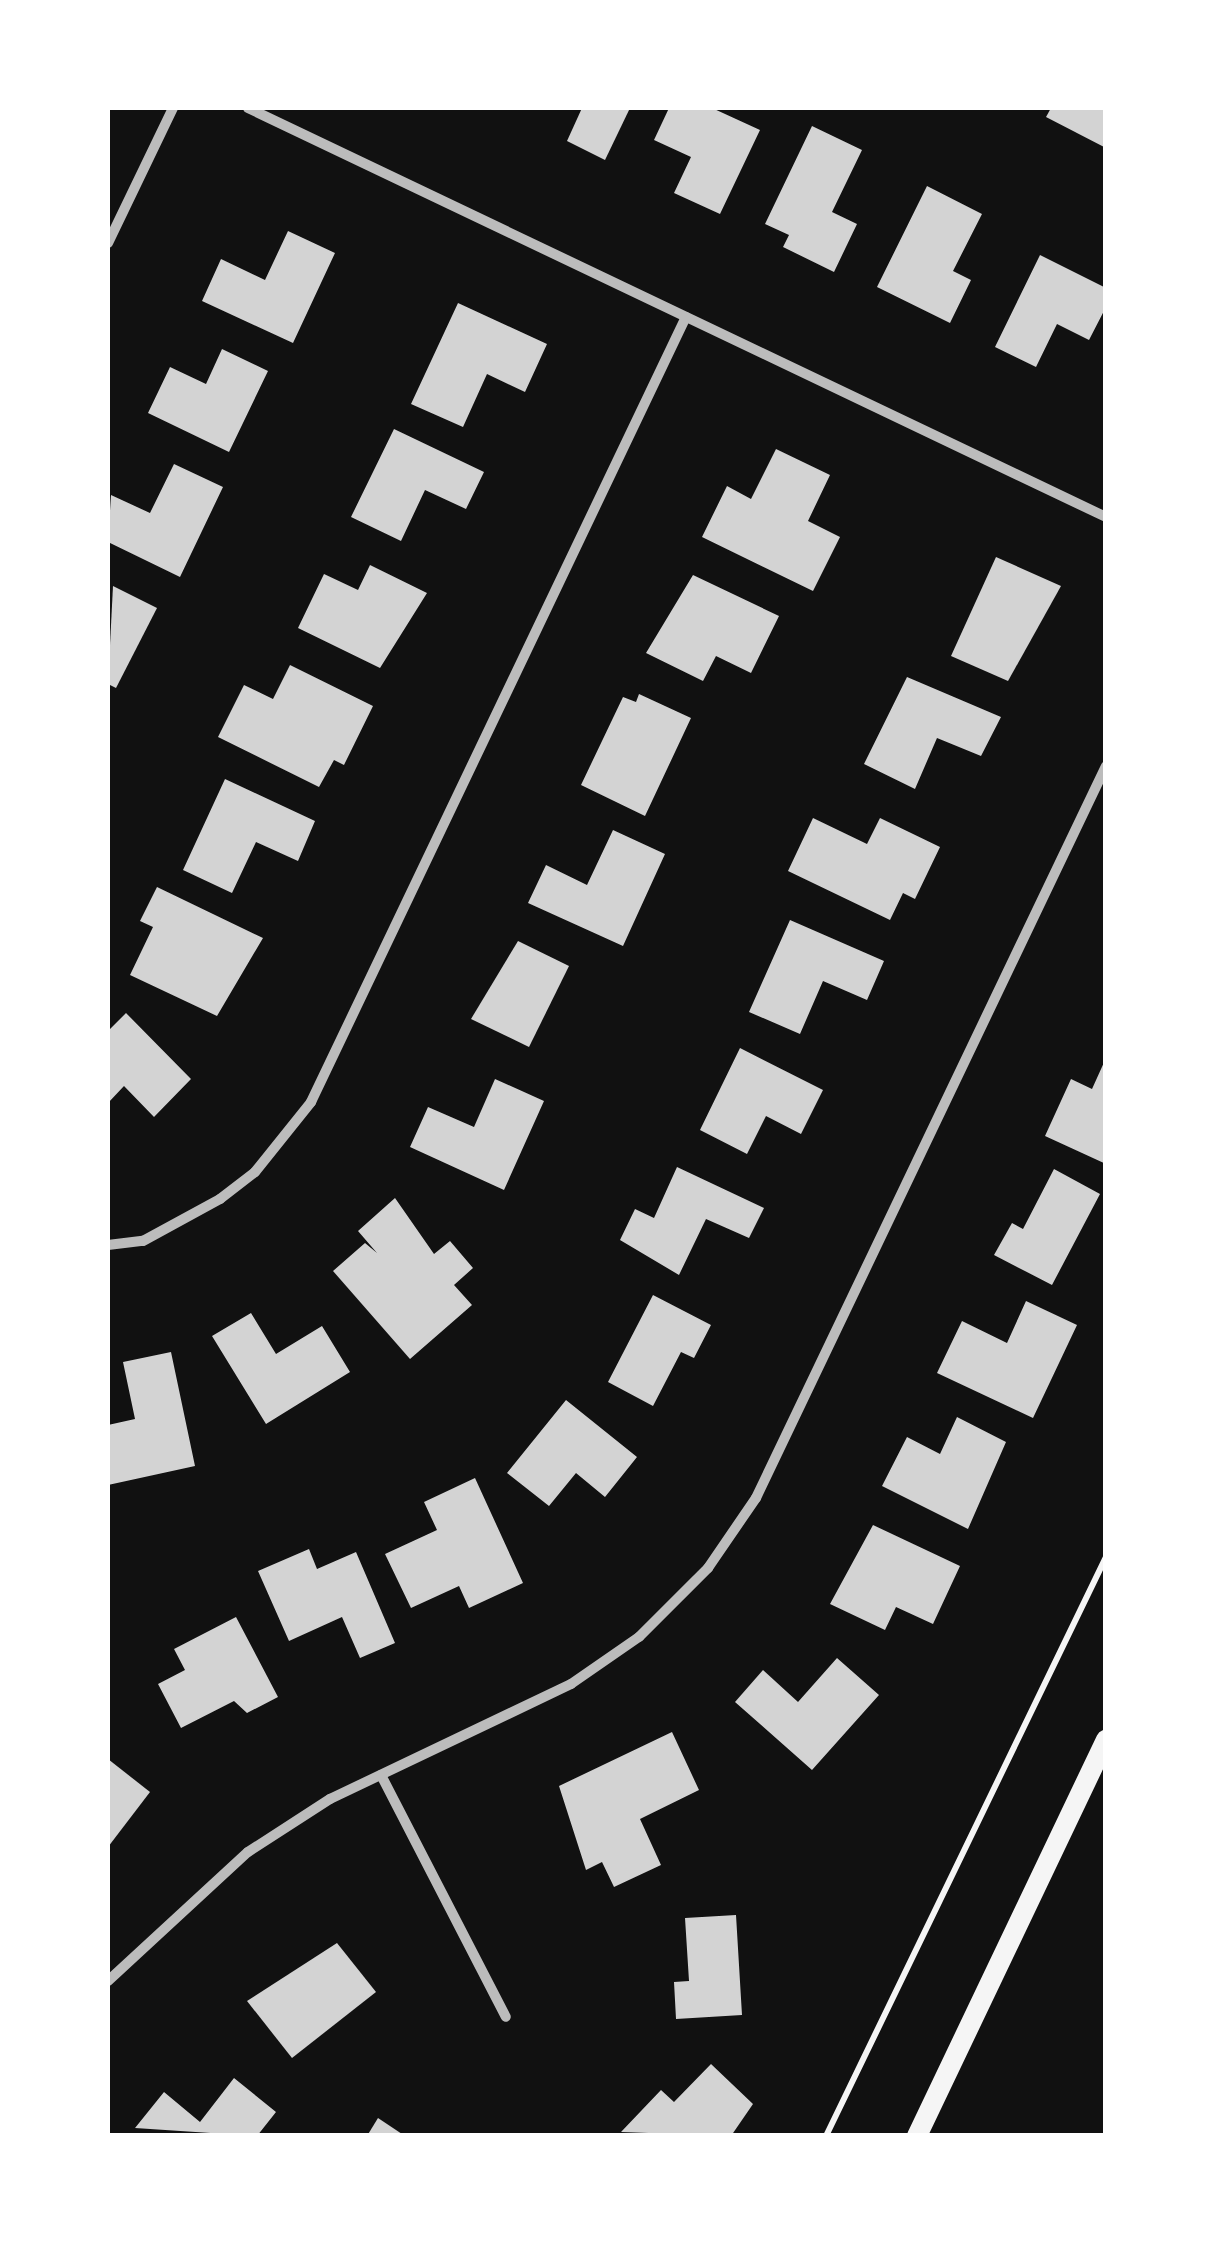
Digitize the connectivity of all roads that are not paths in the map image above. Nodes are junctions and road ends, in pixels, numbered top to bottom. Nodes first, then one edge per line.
1 (173, 108) edge
2 (248, 108) edge
3 (108, 243) edge
4 (686, 317) junction
5 (1106, 517) edge
6 (1106, 766) edge
7 (108, 1245) edge
8 (1106, 1740) edge
9 (381, 1775) junction
10 (108, 1981) edge
11 (506, 2017) dead end
12 (917, 2136) edge

1 - 3 street
2 - 4 street
4 - 5 street
4 - 7 street
6 - 9 street
8 - 12 main road
9 - 10 street
9 - 11 street

